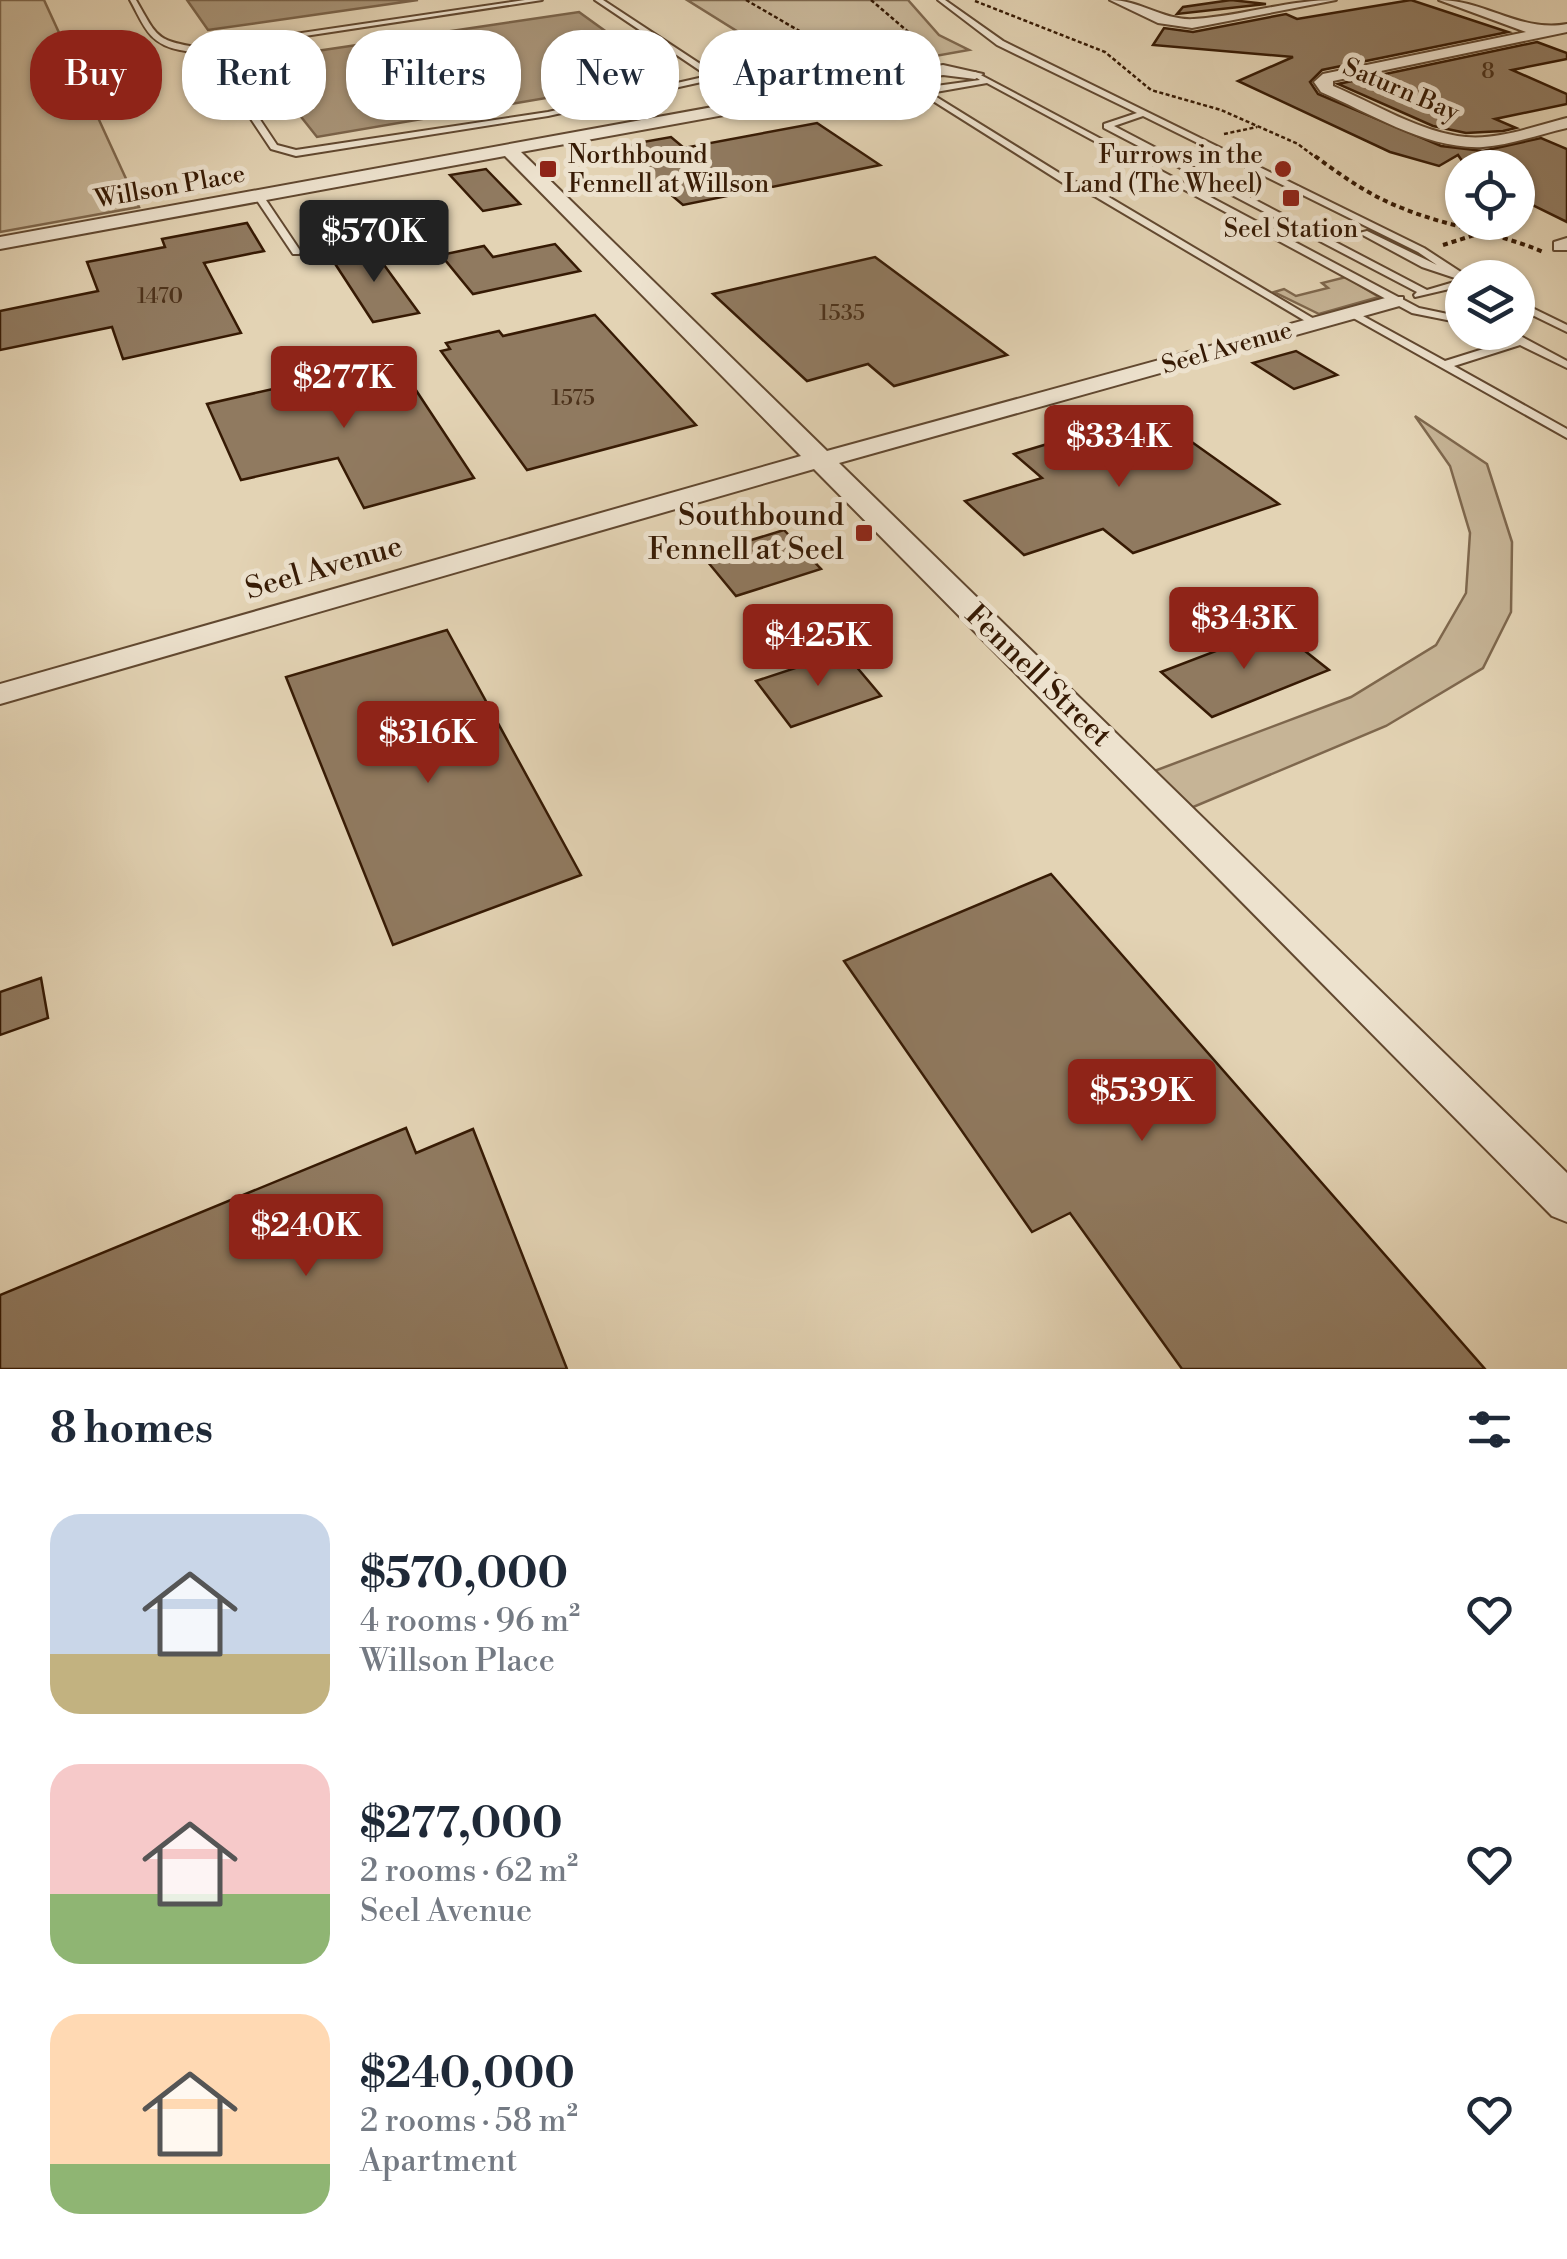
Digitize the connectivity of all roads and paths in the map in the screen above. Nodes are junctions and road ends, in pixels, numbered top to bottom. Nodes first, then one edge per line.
1 (134, 0) edge
2 (539, 0) edge
3 (598, 0) edge
4 (746, 0) edge
5 (871, 0) edge
6 (941, 0) edge
7 (972, 0) edge
8 (1117, 0) edge
9 (1329, 0) edge
10 (1446, 0) edge
11 (382, 8) dead end
12 (396, 21) junction
13 (1567, 28) edge
14 (326, 31) edge
15 (1543, 33) junction
16 (1567, 42) edge
17 (182, 46) edge
18 (699, 67) edge
19 (941, 71) edge
20 (981, 78) junction
21 (699, 81) edge
22 (941, 87) edge
23 (941, 103) edge
24 (521, 115) edge
25 (699, 115) edge
26 (1140, 115) junction
27 (524, 118) junction
28 (256, 120) edge
29 (1567, 123) edge
30 (1170, 130) junction
31 (509, 150) junction
32 (259, 196) junction
33 (1445, 220) edge
34 (1456, 240) edge
35 (1526, 240) edge
36 (0, 243) edge
37 (1557, 247) edge
38 (1421, 250) junction
39 (296, 252) dead end
40 (1445, 267) edge
41 (1445, 272) edge
42 (1445, 285) edge
43 (1426, 293) junction
44 (1396, 301) junction
45 (1352, 313) junction
46 (1535, 313) edge
47 (1445, 318) edge
48 (1316, 323) junction
49 (1567, 329) edge
50 (1535, 348) edge
51 (1491, 350) edge
52 (1444, 364) junction
53 (1567, 365) edge
54 (1567, 434) edge
55 (818, 461) junction
56 (0, 694) edge
57 (1567, 1202) edge

1 - 17 lane
2 - 12 lane
3 - 18 lane
4 - 5 path
6 - 26 lane
7 - 33 path
8 - 9 street
10 - 15 street
11 - 12 lane
12 - 14 lane
13 - 15 street
15 - 16 street
15 - 29 street, Saturn Bay
19 - 20 street, Willson Place
20 - 22 lane
20 - 44 lane
21 - 27 lane
23 - 48 lane
24 - 27 lane
25 - 31 street, Willson Place
26 - 30 lane
26 - 43 lane
27 - 28 lane
30 - 38 lane
30 - 41 lane
31 - 32 street, Willson Place
31 - 55 street, Fennell Street
32 - 36 street, Willson Place
32 - 39 lane
34 - 38 path
35 - 37 path
38 - 40 lane
42 - 43 lane, Seel Avenue
43 - 44 lane, Seel Avenue
44 - 45 street, Seel Avenue
44 - 47 lane
45 - 48 street, Seel Avenue
45 - 52 lane
46 - 49 lane
48 - 55 street, Seel Avenue
50 - 53 lane
51 - 52 lane
52 - 54 lane
55 - 56 street, Seel Avenue
55 - 57 street, Fennell Street

